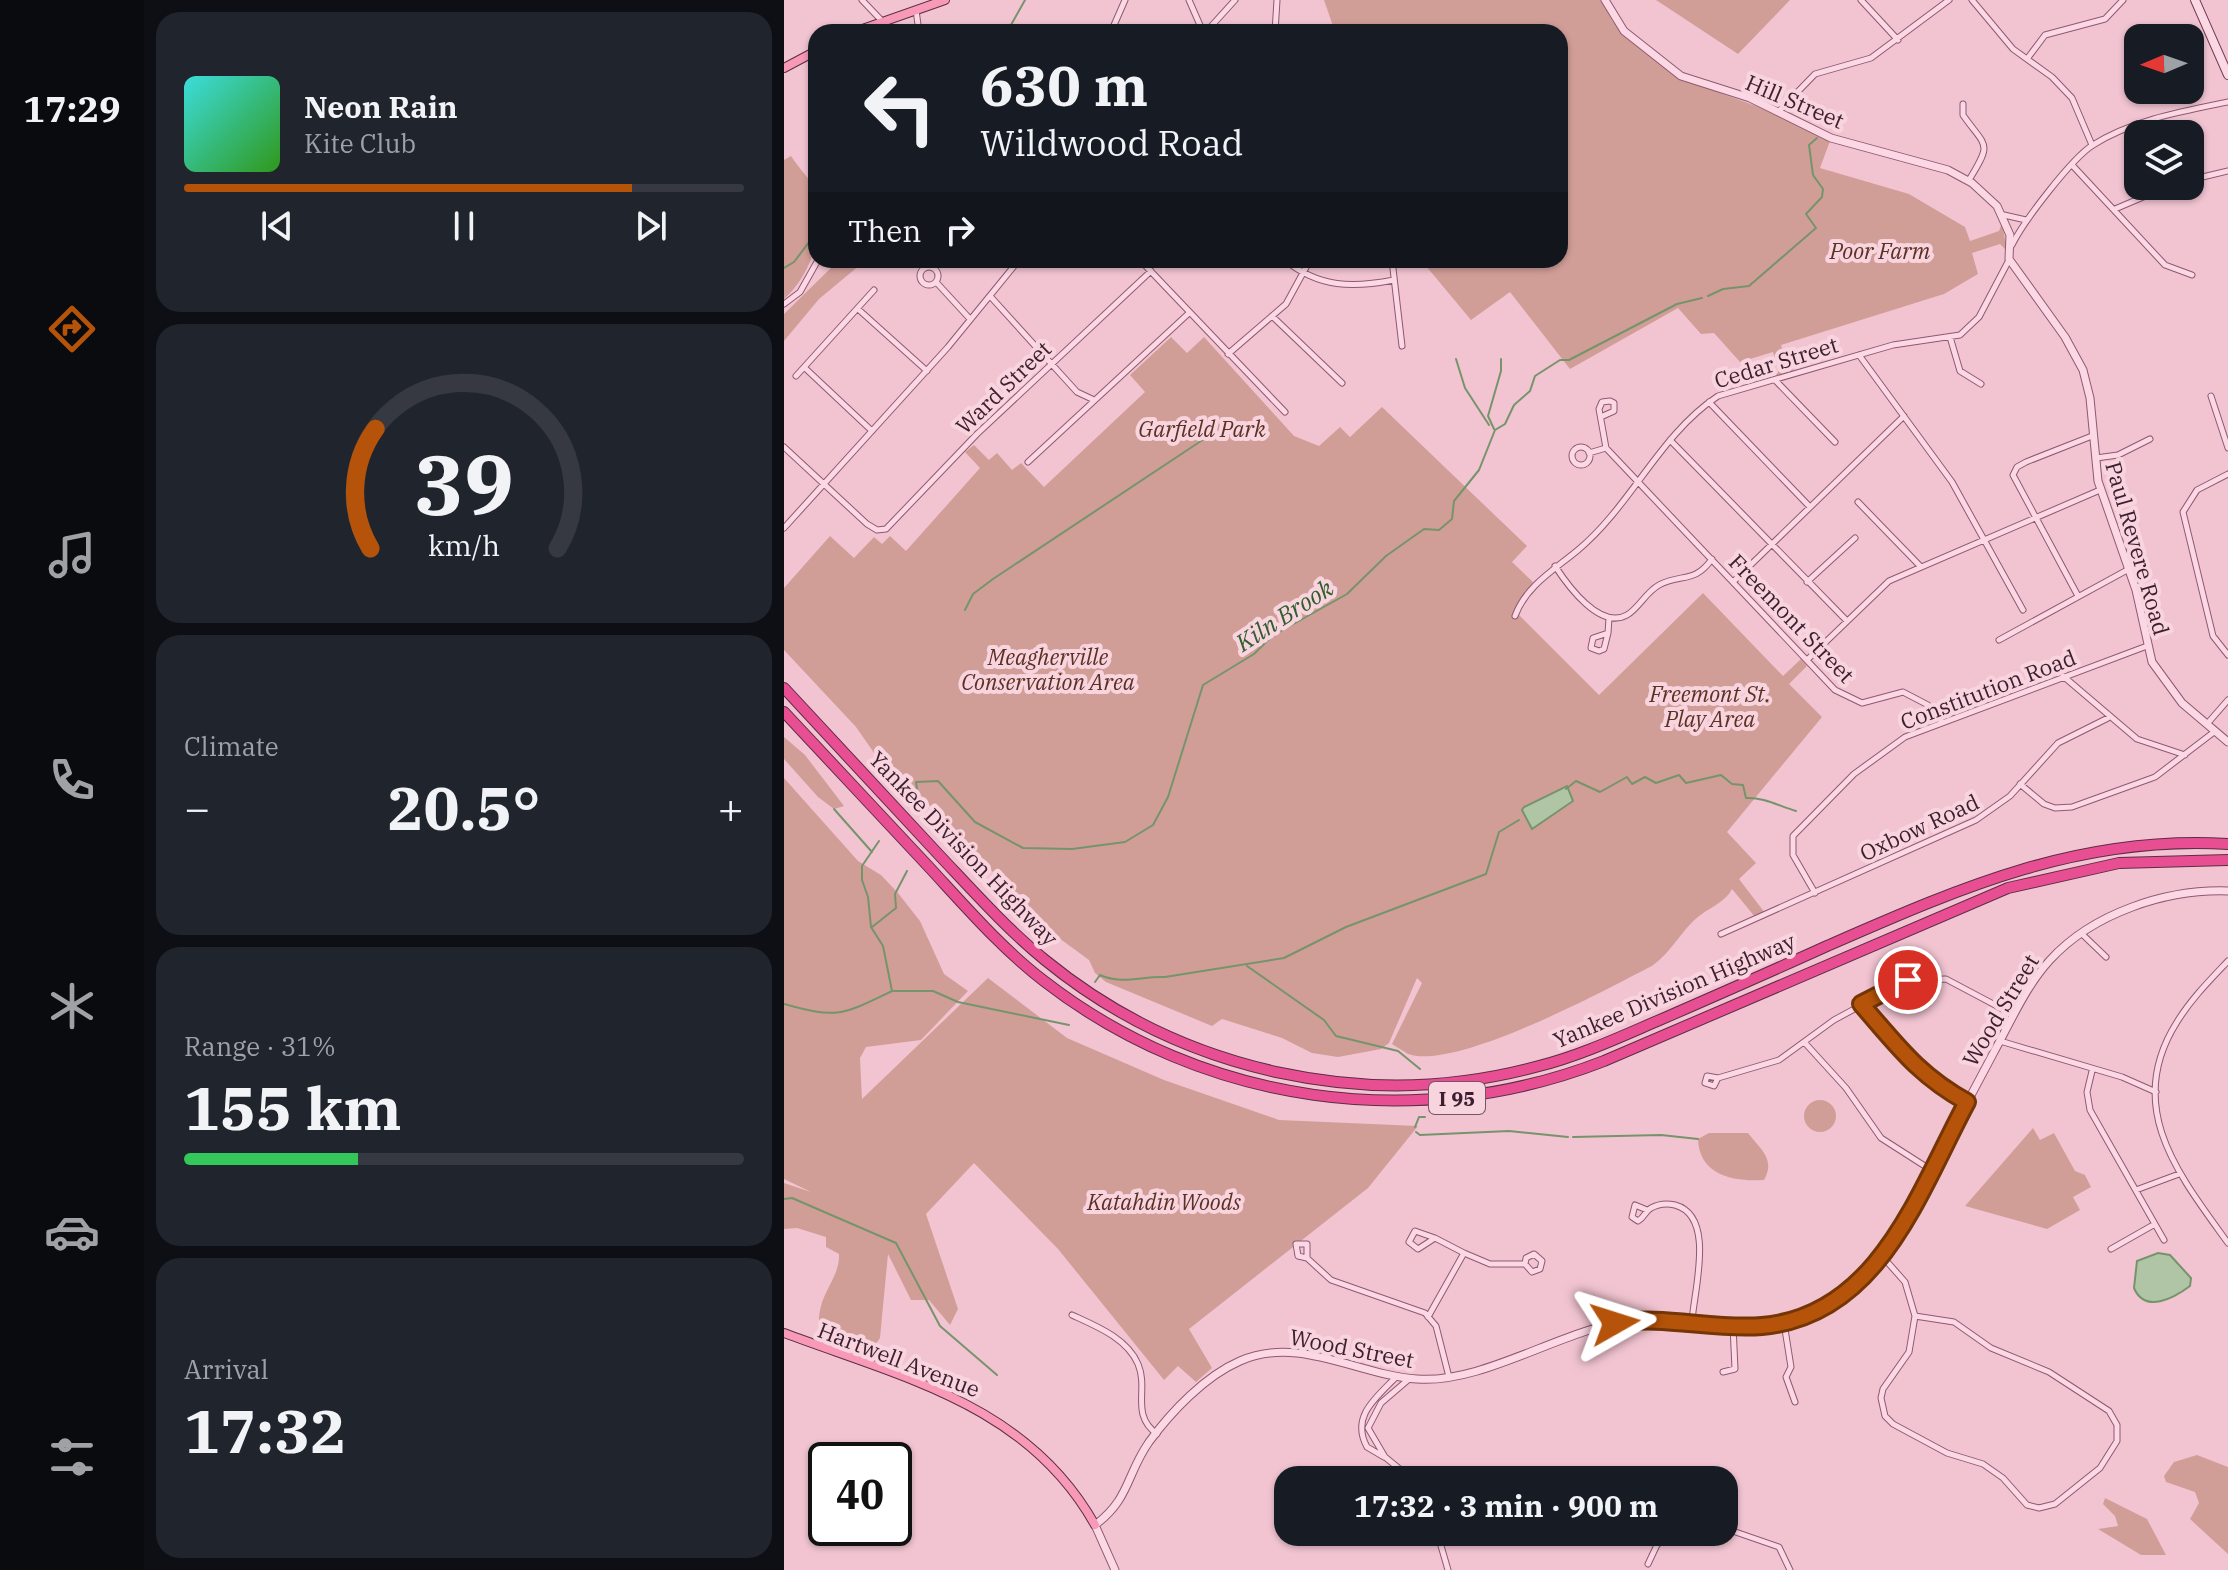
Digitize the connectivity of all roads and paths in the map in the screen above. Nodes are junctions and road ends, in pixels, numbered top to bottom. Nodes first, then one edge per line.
1 (862, 0) edge
2 (917, 0) edge
3 (945, 0) edge
4 (1125, 0) edge
5 (1189, 0) edge
6 (1235, 0) edge
7 (1277, 0) edge
8 (1605, 0) edge
9 (1861, 0) edge
10 (1949, 0) edge
11 (1972, 0) edge
12 (2123, 0) edge
13 (2195, 0) edge
14 (916, 10) junction
15 (882, 22) junction
16 (876, 24) edge
17 (918, 24) edge
18 (1114, 24) edge
19 (1200, 24) edge
20 (1212, 24) edge
21 (1276, 24) edge
22 (1898, 40) junction
23 (808, 55) edge
24 (2027, 59) junction
25 (784, 68) edge
26 (2228, 75) edge
27 (2228, 102) edge
28 (1963, 104) dead end
29 (1778, 112) junction
30 (2092, 145) junction
31 (2073, 166) junction
32 (2228, 171) edge
33 (2204, 177) edge
34 (1969, 180) junction
35 (2136, 200) edge
36 (2115, 209) junction
37 (2004, 215) junction
38 (2027, 220) junction
39 (2012, 245) junction
40 (2009, 259) junction
41 (814, 268) edge
42 (1013, 268) edge
43 (1148, 268) edge
44 (1296, 268) edge
45 (1307, 268) edge
46 (1393, 268) edge
47 (1151, 271) junction
48 (1305, 274) junction
49 (2192, 275) dead end
50 (1394, 280) junction
51 (936, 282) dead end
52 (874, 290) dead end
53 (990, 296) junction
54 (784, 304) edge
55 (858, 309) junction
56 (1189, 313) junction
57 (1272, 316) junction
58 (970, 319) junction
59 (1950, 337) junction
60 (1402, 346) dead end
61 (1228, 354) junction
62 (1859, 355) junction
63 (1051, 363) junction
64 (805, 368) junction
65 (927, 371) junction
66 (796, 376) dead end
67 (1776, 381) junction
68 (1342, 383) dead end
69 (1981, 384) dead end
70 (2211, 396) dead end
71 (1092, 399) junction
72 (1709, 402) junction
73 (1285, 412) dead end
74 (1603, 416) dead end
75 (1904, 416) junction
76 (872, 431) junction
77 (2092, 436) junction
78 (2150, 439) dead end
79 (1670, 440) junction
80 (1835, 442) dead end
81 (784, 447) edge
82 (1606, 448) junction
83 (2228, 448) edge
84 (1589, 453) dead end
85 (2094, 458) junction
86 (1028, 462) dead end
87 (2228, 474) edge
88 (823, 483) junction
89 (1637, 483) junction
90 (2101, 489) junction
91 (1858, 502) dead end
92 (1810, 507) junction
93 (2034, 518) junction
94 (784, 528) edge
95 (1855, 538) dead end
96 (1983, 539) junction
97 (1771, 543) junction
98 (1712, 559) junction
99 (1555, 566) junction
100 (1921, 567) junction
101 (2129, 568) junction
102 (1733, 582) junction
103 (1807, 582) junction
104 (2078, 596) junction
105 (2023, 610) dead end
106 (1515, 616) dead end
107 (1609, 618) junction
108 (1847, 621) junction
109 (1608, 633) dead end
110 (1999, 640) dead end
111 (2147, 646) junction
112 (2228, 655) edge
113 (1808, 659) junction
114 (2063, 676) junction
115 (784, 688) edge
116 (2228, 700) edge
117 (784, 712) edge
118 (2108, 718) junction
119 (1942, 722) junction
120 (2206, 724) junction
121 (2214, 732) junction
122 (2228, 742) edge
123 (2186, 755) junction
124 (2019, 784) junction
125 (2228, 844) edge
126 (2228, 860) edge
127 (2228, 891) edge
128 (1815, 893) junction
129 (2081, 933) junction
130 (1721, 934) dead end
131 (2106, 957) dead end
132 (2228, 961) edge
133 (1861, 1004) junction
134 (2014, 1015) junction
135 (2000, 1041) junction
136 (1805, 1043) junction
137 (2092, 1071) junction
138 (1718, 1078) dead end
139 (2156, 1092) junction
140 (1967, 1102) junction
141 (1931, 1170) junction
142 (2179, 1174) junction
143 (2136, 1190) junction
144 (1647, 1210) dead end
145 (2155, 1224) junction
146 (1435, 1238) junction
147 (2164, 1240) dead end
148 (2228, 1243) edge
149 (2111, 1249) dead end
150 (1464, 1253) junction
151 (1882, 1256) junction
152 (1307, 1258) dead end
153 (1525, 1264) dead end
154 (1072, 1315) dead end
155 (1915, 1316) junction
156 (1428, 1317) junction
157 (1692, 1322) junction
158 (1784, 1323) junction
159 (1733, 1326) junction
160 (784, 1333) edge
161 (1723, 1372) dead end
162 (1398, 1376) junction
163 (1449, 1377) junction
164 (1409, 1378) junction
165 (1795, 1402) dead end
166 (1157, 1434) junction
167 (1385, 1457) junction
168 (1396, 1466) edge
169 (1095, 1525) junction
170 (1738, 1533) edge
171 (1441, 1546) edge
172 (1657, 1546) edge
173 (1648, 1564) dead end
174 (1115, 1570) edge
175 (1448, 1570) edge
176 (1790, 1570) edge

1 - 15 street
2 - 14 street
3 - 14 main road
4 - 18 street
5 - 19 street
6 - 20 street
7 - 21 street
8 - 29 street, Hill Street
9 - 22 street
10 - 22 street
11 - 24 street
12 - 24 street
13 - 26 main road
14 - 15 main road
14 - 17 street
15 - 16 main road
22 - 29 street
23 - 25 main road
24 - 30 street
27 - 30 street
28 - 34 street
29 - 34 street, Hill Street
30 - 31 street
31 - 36 street
31 - 38 street
32 - 33 street
34 - 37 street, Hill Street
35 - 36 street
36 - 49 street
37 - 38 street
37 - 39 street
38 - 39 street
39 - 40 street
40 - 59 street
40 - 77 street, Paul Revere Road
41 - 54 street
42 - 53 street
43 - 47 street
44 - 48 street
45 - 48 street
46 - 50 street
47 - 56 street
47 - 63 street, Ward Street
48 - 50 street
48 - 57 street
50 - 60 street
51 - 58 street
52 - 55 street
53 - 58 street
53 - 63 street
55 - 64 street
55 - 65 street
56 - 61 street
56 - 71 street
57 - 61 street
57 - 68 street
58 - 65 street
59 - 62 street, Cedar Street
59 - 69 street
61 - 73 street
62 - 67 street, Cedar Street
62 - 75 street
63 - 71 street
63 - 88 street, Ward Street
64 - 66 street
64 - 76 street
65 - 76 street
67 - 72 street, Cedar Street
67 - 80 street
70 - 83 street
71 - 86 street
72 - 79 street, Cedar Street
72 - 92 street
74 - 82 street
75 - 92 street
75 - 96 street
76 - 88 street
77 - 85 street, Paul Revere Road
77 - 93 street
78 - 85 street
79 - 89 street, Cedar Street
79 - 97 street
81 - 88 street
82 - 84 street
82 - 89 street, Freemont Street
85 - 90 street, Paul Revere Road
87 - 112 street
88 - 94 street
89 - 98 street, Freemont Street
89 - 99 street, Cedar Street
90 - 93 street
90 - 101 street, Paul Revere Road
91 - 100 street
92 - 97 street
93 - 96 street
93 - 104 street
95 - 103 street
96 - 100 street
96 - 105 street
97 - 102 street
97 - 103 street
98 - 102 street, Freemont Street
98 - 107 street
99 - 106 street, Cedar Street
99 - 107 street
100 - 108 street
101 - 104 street
101 - 111 street, Paul Revere Road
102 - 113 street, Freemont Street
103 - 108 street
104 - 110 street
107 - 109 street
108 - 113 street
111 - 114 street, Constitution Road
111 - 120 street, Paul Revere Road
113 - 119 street, Freemont Street
114 - 118 street
114 - 119 street, Constitution Road
115 - 125 highway, Yankee Division Highway / I 95
116 - 120 street
117 - 126 highway, Yankee Division Highway / I 95
118 - 123 street
118 - 124 street, Oxbow Road
119 - 128 street, Constitution Road
120 - 121 street, Paul Revere Road
121 - 122 street, Paul Revere Road
121 - 123 street
123 - 124 street
124 - 128 street, Oxbow Road
127 - 129 street, Wood Street
128 - 130 street, Oxbow Road
129 - 131 street
129 - 134 street, Wood Street
132 - 139 street
133 - 134 street
133 - 136 street
133 - 140 street
134 - 135 street, Wood Street
135 - 137 street
135 - 140 street, Wood Street
136 - 138 street
136 - 141 street
137 - 139 street
137 - 143 street
139 - 142 street
140 - 141 street, Wood Street
141 - 151 street, Wood Street
142 - 143 street
142 - 148 street
143 - 145 street
144 - 157 street
145 - 147 street
145 - 149 street
146 - 146 street
146 - 150 street
150 - 153 street
150 - 156 street
151 - 155 street
151 - 158 street, Wood Street
152 - 156 street
154 - 166 street
155 - 155 street
156 - 163 street
157 - 159 street, Wood Street
157 - 163 street, Wood Street
158 - 159 street, Wood Street
158 - 165 street
159 - 161 street
160 - 169 main road, Hartwell Avenue
162 - 164 street, Wood Street
162 - 166 street, Wood Street
162 - 167 street
163 - 164 street, Wood Street
164 - 167 street
166 - 169 street, Wood Street
167 - 168 street
169 - 174 street, Hartwell Avenue
170 - 176 street
171 - 175 street
172 - 173 street

